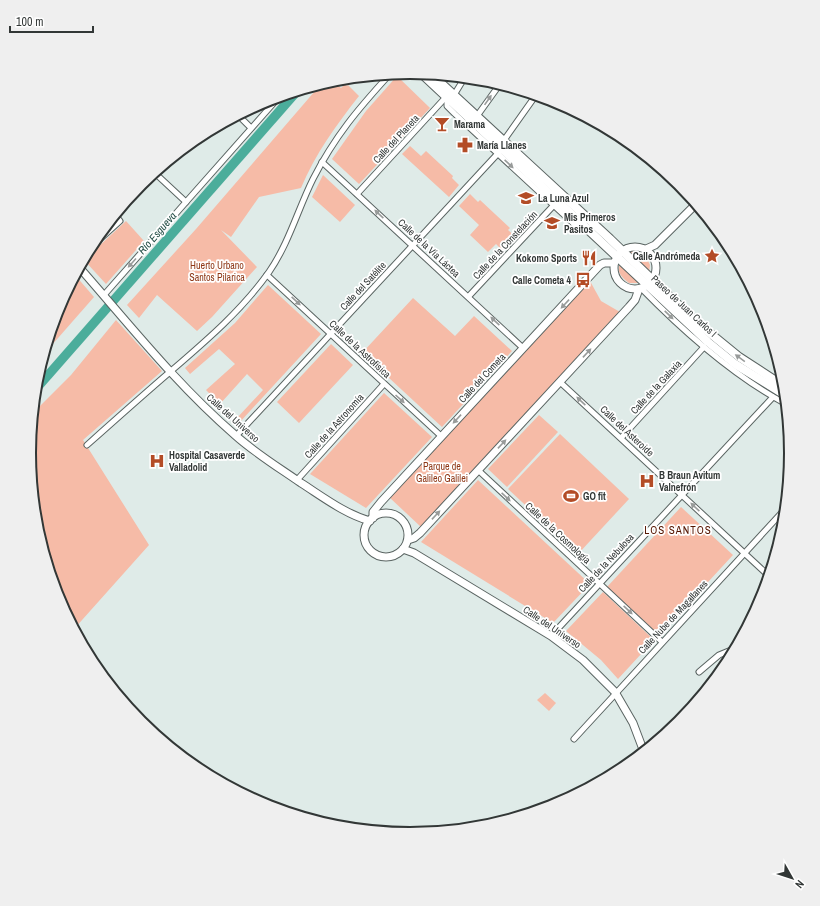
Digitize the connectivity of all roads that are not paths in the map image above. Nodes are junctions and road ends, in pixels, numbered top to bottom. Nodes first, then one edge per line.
1 (385, 80) edge
2 (430, 80) edge
3 (436, 80) edge
4 (461, 82) edge
5 (496, 89) edge
6 (450, 96) junction
7 (533, 100) edge
8 (272, 105) edge
9 (477, 116) junction
10 (243, 119) edge
11 (252, 128) junction
12 (501, 147) junction
13 (322, 162) junction
14 (159, 176) edge
15 (358, 194) junction
16 (186, 202) junction
17 (554, 205) junction
18 (692, 208) edge
19 (118, 219) edge
20 (588, 228) junction
21 (109, 231) edge
22 (413, 245) junction
23 (655, 245) junction
24 (646, 249) junction
25 (652, 255) junction
26 (618, 257) junction
27 (83, 272) edge
28 (267, 275) junction
29 (645, 286) junction
30 (105, 296) junction
31 (468, 296) junction
32 (331, 334) junction
33 (704, 347) junction
34 (523, 348) junction
35 (171, 371) junction
36 (560, 382) junction
37 (778, 383) edge
38 (384, 384) junction
39 (779, 391) edge
40 (773, 397) junction
41 (781, 401) edge
42 (236, 436) junction
43 (441, 436) junction
44 (621, 438) junction
45 (87, 445) dead end
46 (478, 470) junction
47 (297, 480) junction
48 (681, 495) junction
49 (779, 516) edge
50 (356, 517) junction
51 (372, 519) junction
52 (366, 529) junction
53 (406, 544) junction
54 (744, 553) junction
55 (764, 572) edge
56 (600, 583) junction
57 (551, 636) junction
58 (662, 642) junction
59 (727, 652) edge
60 (699, 672) dead end
61 (615, 692) junction
62 (574, 739) dead end
63 (642, 747) edge

1 - 13 street
2 - 6 main road, Paseo de Juan Carlos I
3 - 6 main road, Paseo de Juan Carlos I
4 - 6 street, Calle del Planeta
9 -> 5 street
6 - 9 main road, Paseo de Juan Carlos I
6 - 12 main road, Paseo de Juan Carlos I
6 - 15 street, Calle del Planeta
7 - 12 street, Calle del Satélite
8 - 11 street
9 - 12 main road, Paseo de Juan Carlos I
10 - 11 street
11 - 16 street
12 -> 17 street
12 - 20 main road, Paseo de Juan Carlos I
12 - 22 street, Calle del Satélite
12 - 26 main road, Paseo de Juan Carlos I
13 - 15 street, Calle de la Vía Láctea
13 - 28 street
14 - 16 street
22 -> 15 street, Calle de la Vía Láctea
16 -> 30 street
17 - 20 street
17 - 31 street, Calle de la Constelación
18 - 23 street
19 - 21 street
20 - 26 main road, Paseo de Juan Carlos I
22 - 31 street, Calle de la Vía Láctea
22 - 32 street, Calle del Satélite
23 - 24 street
23 - 25 street
24 - 25 street
24 - 26 street, Calle del Cometa
25 - 29 street
26 - 29 main road, Paseo de Juan Carlos I
26 - 29 street
26 -> 34 street, Calle del Cometa
27 - 30 street, Calle del Universo
28 -> 32 street, Calle de la Astrofísica
28 - 35 street
29 -> 33 street, Paseo de Juan Carlos I
36 -> 29 street
37 -> 29 main road, Paseo de Juan Carlos I
29 - 39 main road, Paseo de Juan Carlos I
30 - 35 street, Calle del Universo
34 -> 31 street, Calle de la Vía Láctea
32 - 38 street, Calle de la Astrofísica
32 - 42 street, Calle del Satélite
33 - 40 street, Paseo de Juan Carlos I
33 - 44 street, Calle de la Galaxia
34 -> 43 street, Calle del Cometa
35 - 42 street, Calle del Universo
35 - 45 street
44 -> 36 street, Calle del Asteroide
46 -> 36 street
38 -> 43 street, Calle de la Astrofísica
38 - 47 street, Calle de la Astronomía
40 - 41 street, Paseo de Juan Carlos I
40 - 48 street, Calle de la Nebulosa
42 - 47 street, Calle del Universo
43 - 51 street, Calle del Cometa
44 - 48 street, Calle del Asteroide
53 -> 46 street
46 -> 56 street, Calle de la Cosmología
47 - 50 street, Calle del Universo
54 -> 48 street, Calle del Asteroide
48 - 56 street, Calle de la Nebulosa
49 - 54 street, Calle Nube de Magallanes
50 - 51 street, Calle del Universo
50 - 52 street, Calle del Universo
51 - 52 street
51 - 53 street
52 - 53 street
53 - 57 street, Calle del Universo
54 - 55 street, Calle del Asteroide
54 - 58 street, Calle Nube de Magallanes
56 - 57 street, Calle de la Nebulosa
56 -> 58 street, Calle de la Cosmología
57 - 61 street, Calle del Universo
58 - 61 street, Calle Nube de Magallanes
59 - 60 street
61 - 62 street, Calle Nube de Magallanes
61 - 63 street, Calle del Universo

